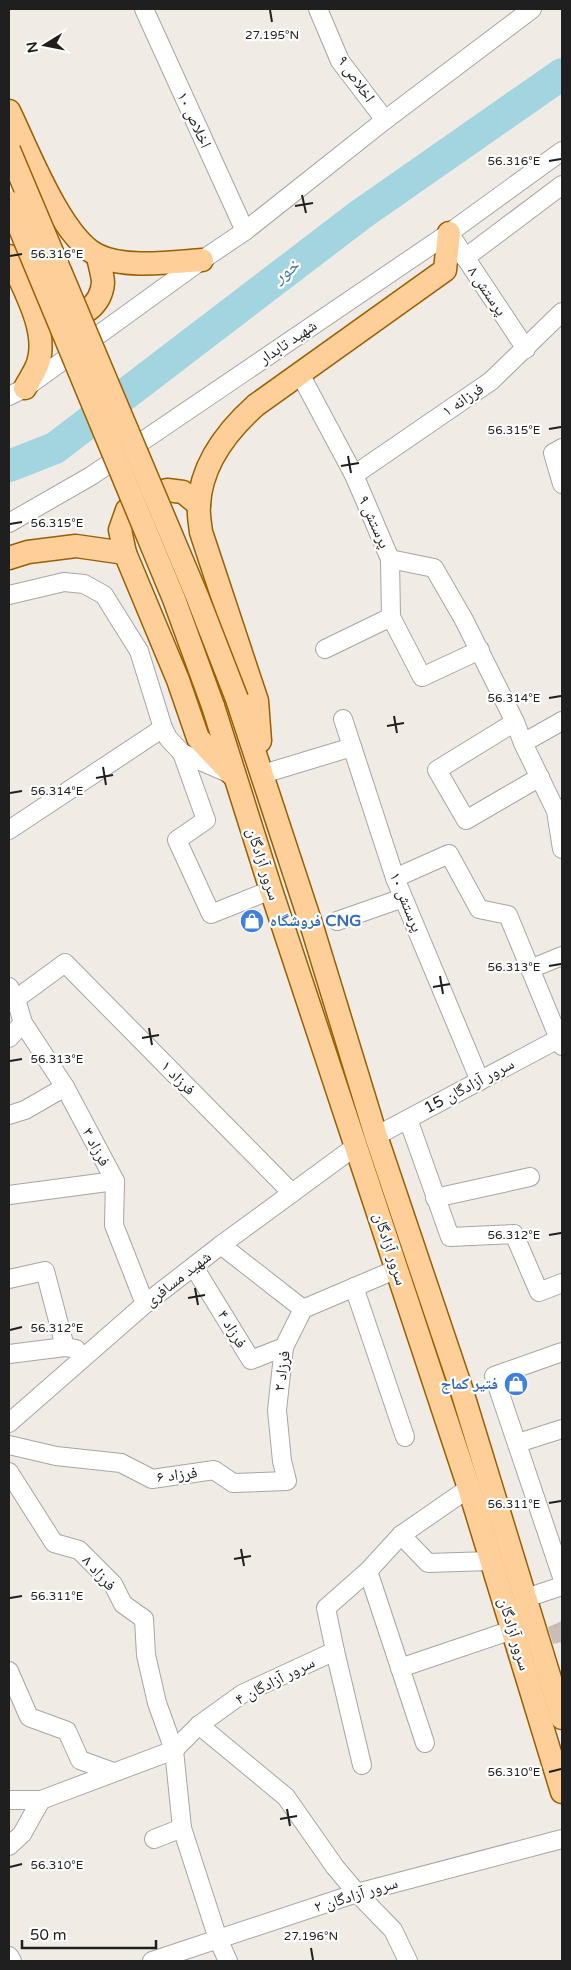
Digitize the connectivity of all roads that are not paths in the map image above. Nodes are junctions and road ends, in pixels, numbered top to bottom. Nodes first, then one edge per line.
1 (144, 9) edge
2 (318, 9) edge
3 (532, 9) edge
4 (9, 111) edge
5 (385, 120) junction
6 (9, 150) edge
7 (562, 151) edge
8 (562, 185) edge
9 (9, 202) edge
10 (245, 231) junction
11 (449, 233) junction
12 (9, 256) edge
13 (98, 256) junction
14 (465, 258) junction
15 (202, 260) junction
16 (26, 295) junction
17 (562, 312) edge
18 (526, 349) junction
19 (300, 374) junction
20 (17, 392) edge
21 (557, 450) edge
22 (354, 475) junction
23 (562, 484) edge
24 (199, 505) junction
25 (9, 523) edge
26 (125, 553) junction
27 (9, 558) edge
28 (390, 559) junction
29 (9, 595) edge
30 (392, 616) junction
31 (325, 649) dead end
32 (480, 650) junction
33 (343, 719) dead end
34 (562, 721) edge
35 (515, 722) junction
36 (163, 728) junction
37 (523, 743) junction
38 (352, 747) junction
39 (182, 753) junction
40 (263, 774) junction
41 (235, 777) junction
42 (540, 777) junction
43 (559, 809) edge
44 (9, 830) edge
45 (562, 849) edge
46 (395, 878) junction
47 (271, 890) junction
48 (403, 898) junction
49 (337, 922) dead end
50 (562, 956) edge
51 (530, 969) junction
52 (12, 993) edge
53 (23, 1023) junction
54 (9, 1038) edge
55 (561, 1040) edge
56 (480, 1081) junction
57 (65, 1087) junction
58 (9, 1115) edge
59 (408, 1119) junction
60 (366, 1141) junction
61 (530, 1177) dead end
62 (115, 1181) junction
63 (292, 1193) junction
64 (9, 1195) edge
65 (435, 1198) junction
66 (221, 1245) junction
67 (194, 1267) junction
68 (397, 1269) junction
69 (9, 1279) edge
70 (562, 1283) edge
71 (354, 1287) junction
72 (145, 1304) junction
73 (303, 1309) junction
74 (65, 1347) junction
75 (284, 1347) junction
76 (562, 1352) edge
77 (9, 1353) edge
78 (91, 1353) junction
79 (9, 1423) edge
80 (562, 1429) edge
81 (405, 1437) dead end
82 (518, 1443) junction
83 (9, 1446) edge
84 (9, 1472) edge
85 (287, 1481) joint
86 (479, 1485) junction
87 (401, 1535) junction
88 (491, 1560) junction
89 (368, 1571) junction
90 (562, 1577) edge
91 (562, 1586) edge
92 (526, 1598) junction
93 (512, 1630) junction
94 (335, 1651) junction
95 (400, 1668) junction
96 (9, 1671) edge
97 (558, 1692) edge
98 (562, 1718) edge
99 (199, 1725) junction
100 (425, 1744) dead end
101 (174, 1750) junction
102 (362, 1765) dead end
103 (113, 1772) junction
104 (562, 1792) edge
105 (9, 1800) edge
106 (41, 1800) junction
107 (182, 1828) junction
108 (154, 1839) dead end
109 (562, 1839) edge
110 (9, 1846) edge
111 (357, 1893) junction
112 (218, 1939) junction
113 (9, 1956) edge
114 (12, 1961) edge
115 (152, 1961) edge
116 (228, 1961) edge
117 (408, 1961) edge

1 - 10 street, اخلاص ۱۰
2 - 5 street, اخلاص ۹
3 - 5 street
4 - 13 main road
5 - 10 street
6 - 40 main road, سرور آزادگان, bridge
7 - 11 street, شهید تابدار
8 - 14 street
9 - 41 main road, سرور آزادگان, bridge
10 - 15 street
11 - 14 street, پرستش ۸
11 - 19 main road
11 - 25 street, شهید تابدار
12 - 16 main road
13 - 15 main road
13 - 16 main road
14 - 18 street, پرستش ۸
15 - 20 street
16 - 20 main road
17 - 18 street, فرزانه ۱
18 - 22 street, فرزانه ۱
19 - 22 street, پرستش ۹
19 - 24 main road
21 - 23 street
22 - 28 street, پرستش ۹
24 - 26 main road
24 - 40 main road
26 - 27 main road
26 - 41 main road
28 - 30 street, پرستش ۹
28 - 32 street
29 - 36 street
30 - 31 street
30 - 32 street, پرستش ۹
32 - 35 street
33 - 38 street, پرستش ۱۰
34 - 37 street
35 - 37 street
35 - 42 street
36 - 39 street
36 - 44 street
37 - 42 street
38 - 40 street
38 - 46 street, پرستش ۱۰
39 - 41 street
39 - 47 street
40 - 60 main road, سرور آزادگان
41 - 47 main road, سرور آزادگان
42 - 43 street
43 - 45 street
46 - 48 street, پرستش ۱۰
46 - 51 street
47 - 60 main road, سرور آزادگان
48 - 49 street
48 - 56 street, پرستش ۱۰
50 - 51 street
51 - 55 street
52 - 53 street, فرزاد ۳
52 - 63 street, فرزاد ۱
53 - 54 street
53 - 57 street, فرزاد ۳
55 - 56 street, سرور آزادگان 15
56 - 59 street, سرور آزادگان 15
57 - 58 street
57 - 62 street, فرزاد ۳
59 - 60 street, سرور آزادگان 15
59 - 65 street
60 - 63 street, شهید مسافری
60 - 68 main road, سرور آزادگان
60 - 86 main road, سرور آزادگان
61 - 65 street
62 - 64 street
62 - 72 street, فرزاد ۳
63 - 66 street, شهید مسافری
65 - 70 street
66 - 67 street, شهید مسافری
66 - 73 street
67 - 72 street, شهید مسافری
67 - 75 street, فرزاد ۴
68 - 71 street
68 - 86 main road, سرور آزادگان
69 - 74 street
71 - 73 street
71 - 81 street
72 - 78 street, شهید مسافری
73 - 75 street, فرزاد ۲
74 - 77 street
74 - 78 street
75 - 85 street, فرزاد ۲
76 - 82 street
78 - 79 street, شهید مسافری
80 - 82 street
82 - 90 street
83 - 85 street, فرزاد ۶
84 - 101 street, فرزاد ۸
86 - 87 street, سرور آزادگان ۴
86 - 88 main road, سرور آزادگان
86 - 92 main road, سرور آزادگان
87 - 88 street
87 - 89 street, سرور آزادگان ۴
88 - 93 main road, سرور آزادگان
89 - 94 street, سرور آزادگان ۴
89 - 95 street
91 - 92 street
92 - 97 main road, سرور آزادگان
93 - 95 street
93 - 104 main road, سرور آزادگان
94 - 99 street, سرور آزادگان ۴
94 - 102 street
95 - 100 street
96 - 103 street
97 - 98 main road, سرور آزادگان
99 - 101 street, سرور آزادگان ۴
99 - 111 street
101 - 103 street, سرور آزادگان ۴
101 - 107 street, فرزاد ۸
103 - 106 street, سرور آزادگان ۴
105 - 106 street, سرور آزادگان ۴
106 - 110 street
107 - 108 street
107 - 112 street, فرزاد ۸
109 - 111 street, سرور آزادگان ۲
111 - 112 street, سرور آزادگان ۲
111 - 117 street
112 - 115 street, سرور آزادگان ۲
112 - 116 street, فرزاد ۸
113 - 114 street

